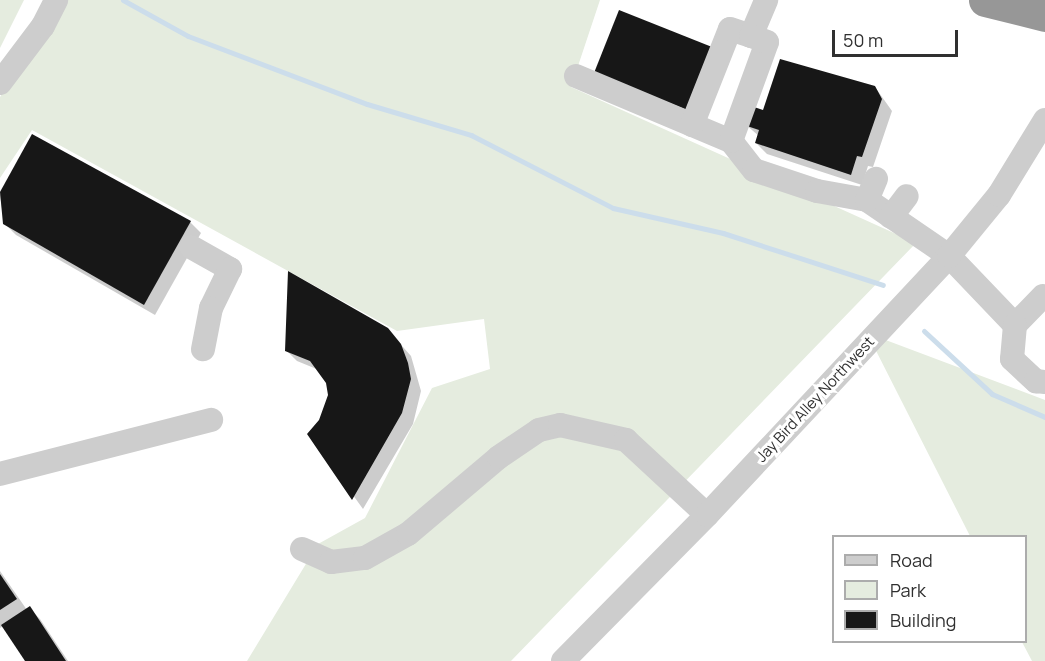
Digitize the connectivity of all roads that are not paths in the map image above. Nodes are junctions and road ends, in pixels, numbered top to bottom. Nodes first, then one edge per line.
1 (56, 0) edge
2 (766, 0) edge
3 (985, 0) edge
4 (1045, 15) edge
5 (749, 36) junction
6 (576, 76) dead end
7 (0, 83) edge
8 (1045, 120) edge
9 (692, 125) junction
10 (731, 141) junction
11 (1036, 158) edge
12 (907, 196) dead end
13 (891, 217) junction
14 (191, 247) dead end
15 (950, 256) junction
16 (1042, 296) dead end
17 (1015, 325) junction
18 (203, 349) dead end
19 (1045, 382) edge
20 (211, 420) dead end
21 (0, 474) edge
22 (707, 515) junction
23 (302, 549) dead end
24 (562, 661) edge

1 - 7 street
2 - 5 street
3 - 4 highway
5 - 9 street
5 - 10 street
6 - 9 street
8 - 11 street, Jay Bird Alley Northwest
9 - 10 street
10 - 13 street
11 - 15 street, Jay Bird Alley Northwest
12 - 13 street
13 - 15 street
14 - 18 street
15 - 17 street
15 - 22 street, Jay Bird Alley Northwest
16 - 17 street
17 - 19 street
20 - 21 street
22 - 23 street
22 - 24 street, Jay Bird Alley Northwest

